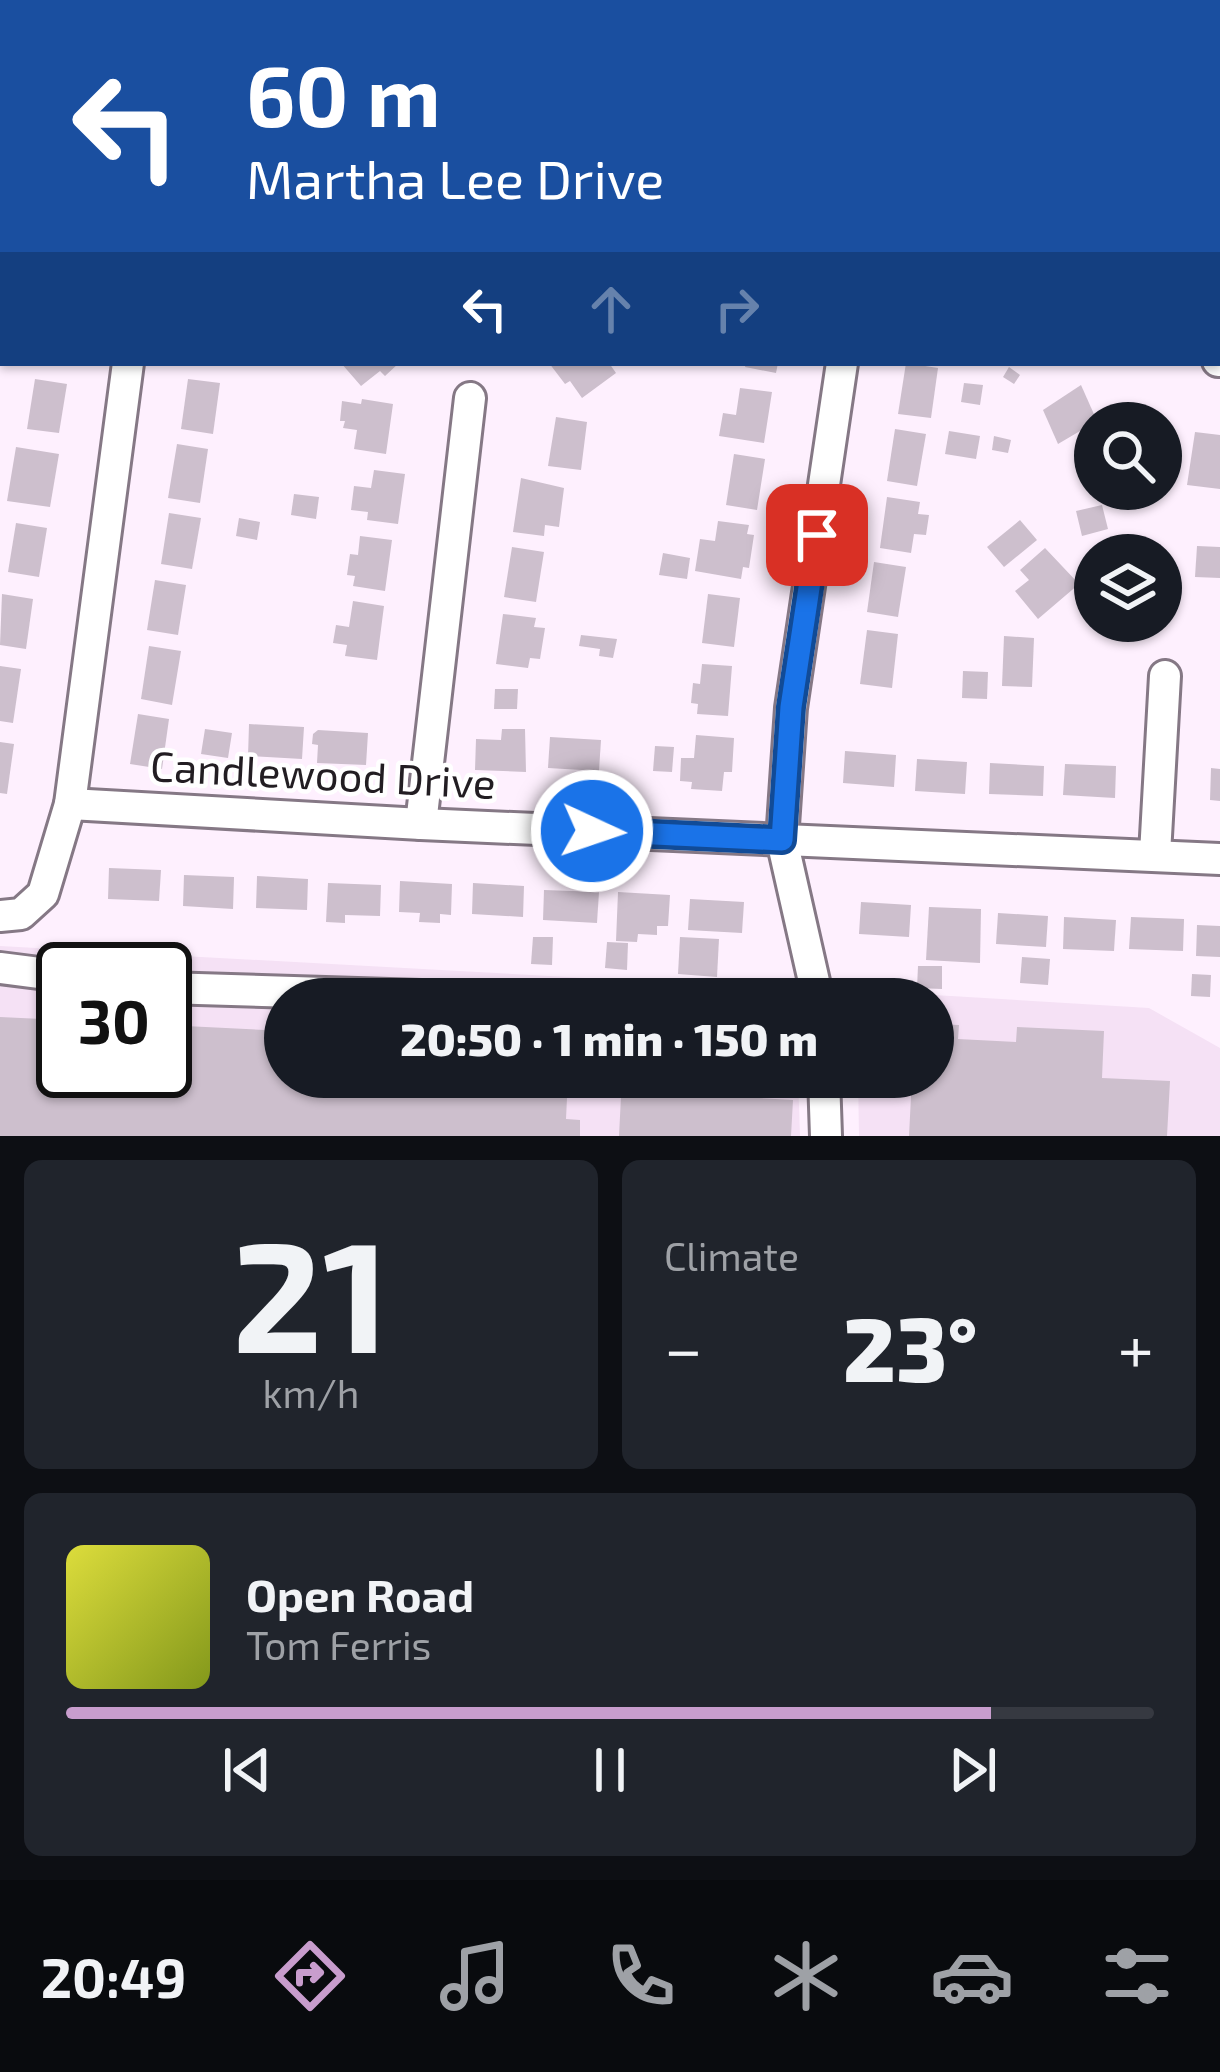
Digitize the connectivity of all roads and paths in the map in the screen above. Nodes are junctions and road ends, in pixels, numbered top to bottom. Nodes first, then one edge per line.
1 (128, 366) edge
2 (842, 366) edge
3 (470, 398) dead end
4 (1165, 676) dead end
5 (70, 804) junction
6 (421, 824) junction
7 (782, 840) junction
8 (1155, 854) junction
9 (1220, 859) edge
10 (0, 916) edge
11 (0, 968) edge
12 (36, 973) edge
13 (813, 978) edge
14 (192, 989) edge
15 (264, 991) edge
16 (825, 1098) edge
17 (826, 1136) edge

1 - 5 street
2 - 7 street
3 - 6 street
4 - 8 street
5 - 6 street, Candlewood Drive
5 - 10 street
6 - 7 street, Candlewood Drive
7 - 8 street, Candlewood Drive
7 - 13 street
8 - 9 street, Candlewood Drive
11 - 12 street
14 - 15 street
16 - 17 street

